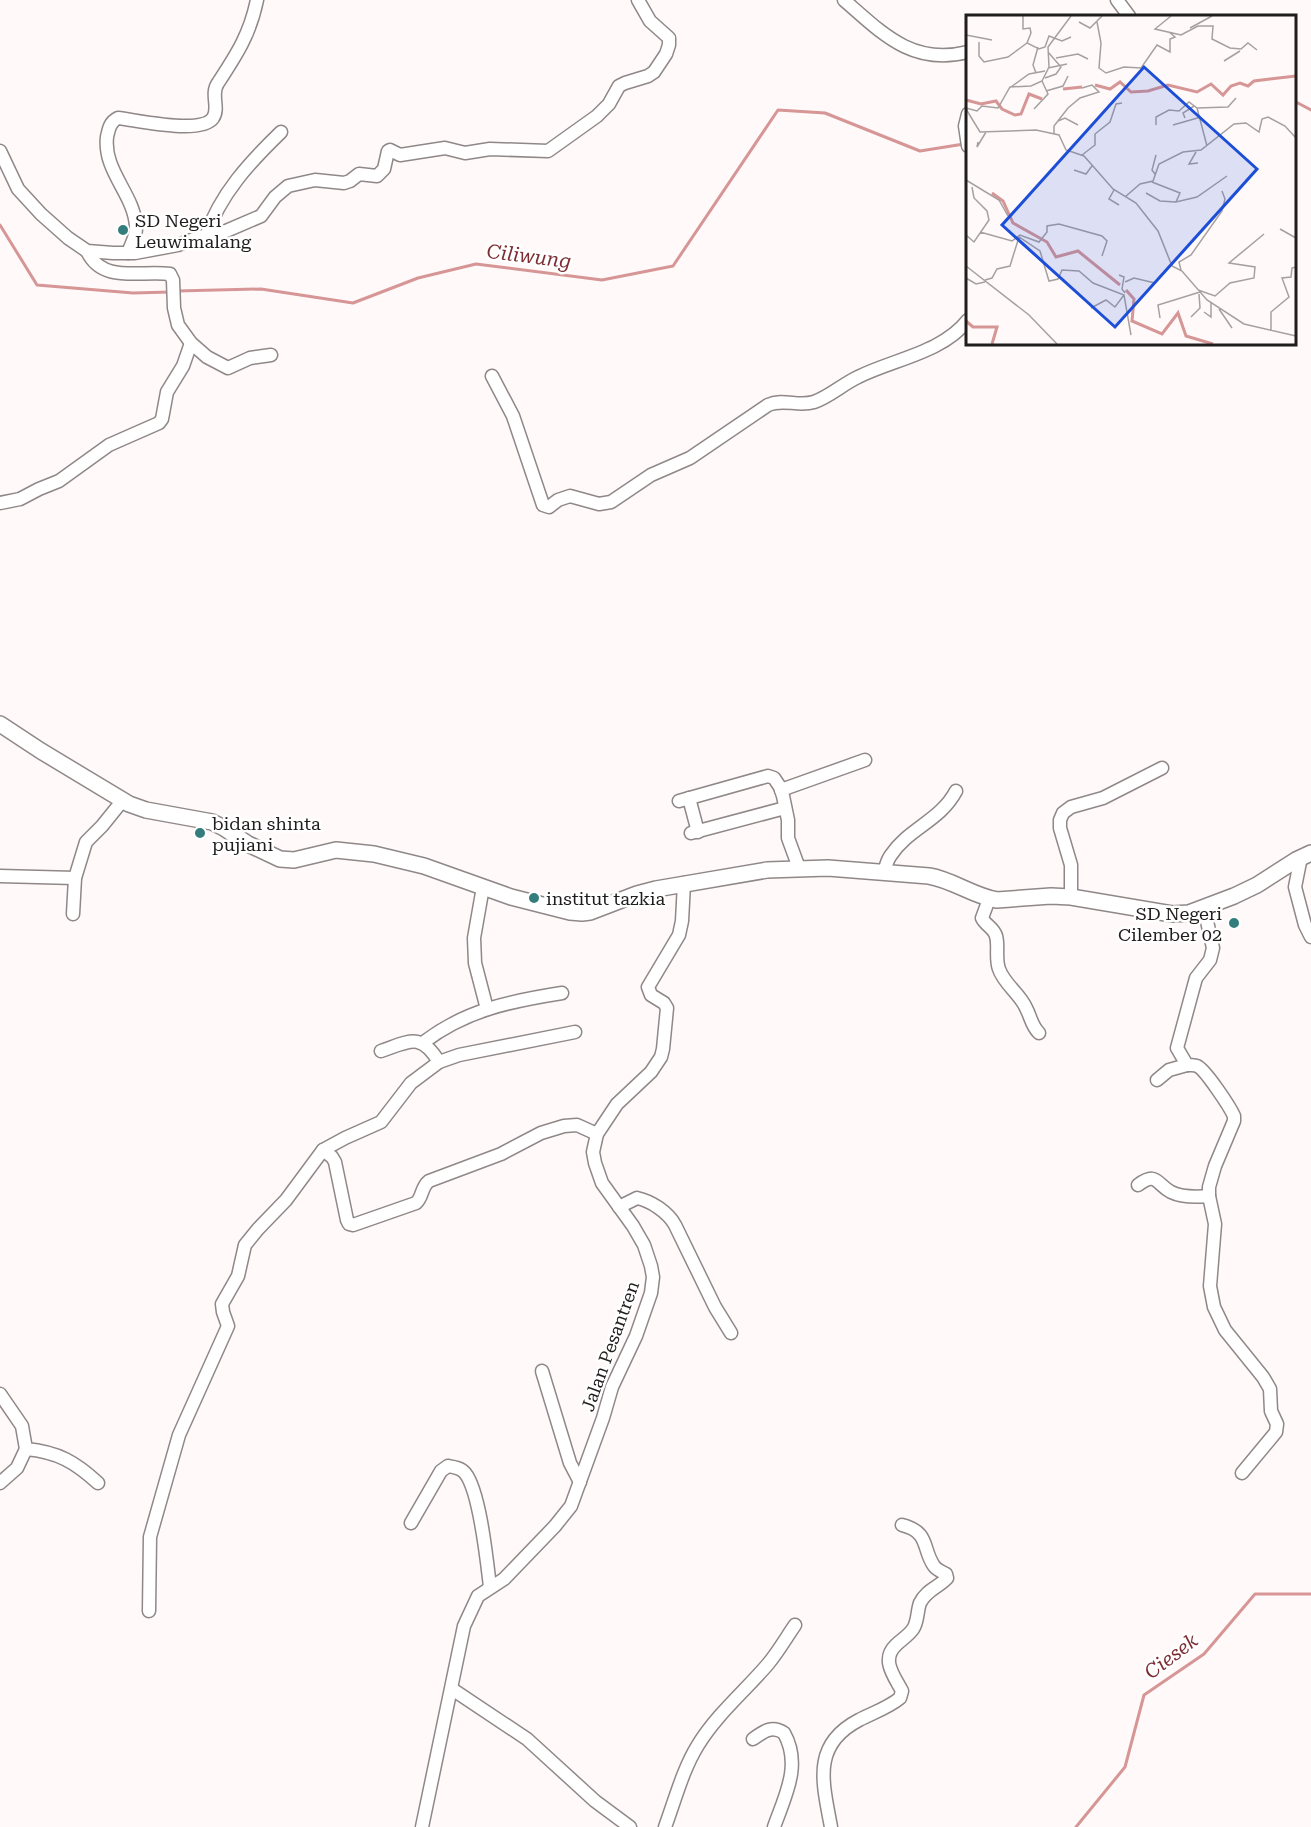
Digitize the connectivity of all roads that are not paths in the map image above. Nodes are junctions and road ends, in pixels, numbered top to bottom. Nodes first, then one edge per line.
1 (257, 0) edge
2 (638, 0) edge
3 (844, 0) edge
4 (1117, 0) edge
5 (1127, 0) edge
6 (1129, 15) edge
7 (1130, 15) edge
8 (966, 52) edge
9 (281, 132) dead end
10 (0, 151) edge
11 (206, 236) junction
12 (87, 251) junction
13 (128, 253) junction
14 (966, 322) edge
15 (191, 343) junction
16 (271, 355) dead end
17 (492, 376) dead end
18 (0, 503) edge
19 (0, 724) edge
20 (865, 760) dead end
21 (1162, 768) dead end
22 (782, 790) junction
23 (956, 791) dead end
24 (123, 800) junction
25 (785, 808) junction
26 (1306, 855) edge
27 (799, 868) junction
28 (884, 872) junction
29 (0, 876) edge
30 (75, 878) junction
31 (684, 883) junction
32 (483, 887) junction
33 (1071, 897) junction
34 (989, 899) junction
35 (1204, 908) junction
36 (73, 914) dead end
37 (1311, 937) edge
38 (562, 993) dead end
39 (487, 1009) junction
40 (575, 1032) dead end
41 (1039, 1033) dead end
42 (424, 1042) junction
43 (381, 1051) dead end
44 (439, 1062) junction
45 (1187, 1065) junction
46 (1157, 1080) dead end
47 (597, 1134) junction
48 (323, 1150) junction
49 (1138, 1185) dead end
50 (1209, 1196) junction
51 (619, 1207) junction
52 (731, 1333) dead end
53 (542, 1371) dead end
54 (0, 1394) edge
55 (27, 1449) junction
56 (1242, 1473) dead end
57 (580, 1482) junction
58 (0, 1483) edge
59 (98, 1483) dead end
60 (411, 1523) dead end
61 (902, 1525) dead end
62 (490, 1587) junction
63 (149, 1611) dead end
64 (795, 1626) dead end
65 (452, 1689) junction
66 (753, 1738) dead end
67 (422, 1827) edge
68 (630, 1827) edge
69 (665, 1827) edge
70 (774, 1827) edge
71 (831, 1827) edge

1 - 13 street
2 - 11 street
3 - 8 street
4 - 6 street
5 - 7 street
9 - 11 street
10 - 12 street
11 - 13 street
12 - 13 street
12 - 15 street
14 - 17 street
15 - 16 street
15 - 18 street
19 - 24 street
20 - 22 street
21 - 33 street
22 - 25 street
22 - 25 street
23 - 28 street
24 - 30 street
24 - 32 street
25 - 27 street
26 - 35 street
26 - 37 street
27 - 28 street
27 - 31 street
28 - 34 street
29 - 30 street
30 - 36 street
31 - 32 street
31 - 47 street, Jalan Pesantren
32 - 39 street
33 - 34 street
33 - 35 street
34 - 41 street
35 - 45 street
38 - 39 street
39 - 42 street
40 - 44 street
42 - 43 street
42 - 44 street
44 - 48 street
45 - 46 street
45 - 50 street
47 - 48 street
47 - 51 street, Jalan Pesantren
48 - 63 street
49 - 50 street
50 - 56 street
51 - 52 street
51 - 57 street, Jalan Pesantren
53 - 57 street
54 - 55 street
55 - 58 street
55 - 59 street
57 - 62 street, Jalan Pesantren
60 - 62 street
61 - 71 street
62 - 65 street, Jalan Pesantren
64 - 69 street
65 - 67 street, Jalan Pesantren
65 - 68 street
66 - 70 street

